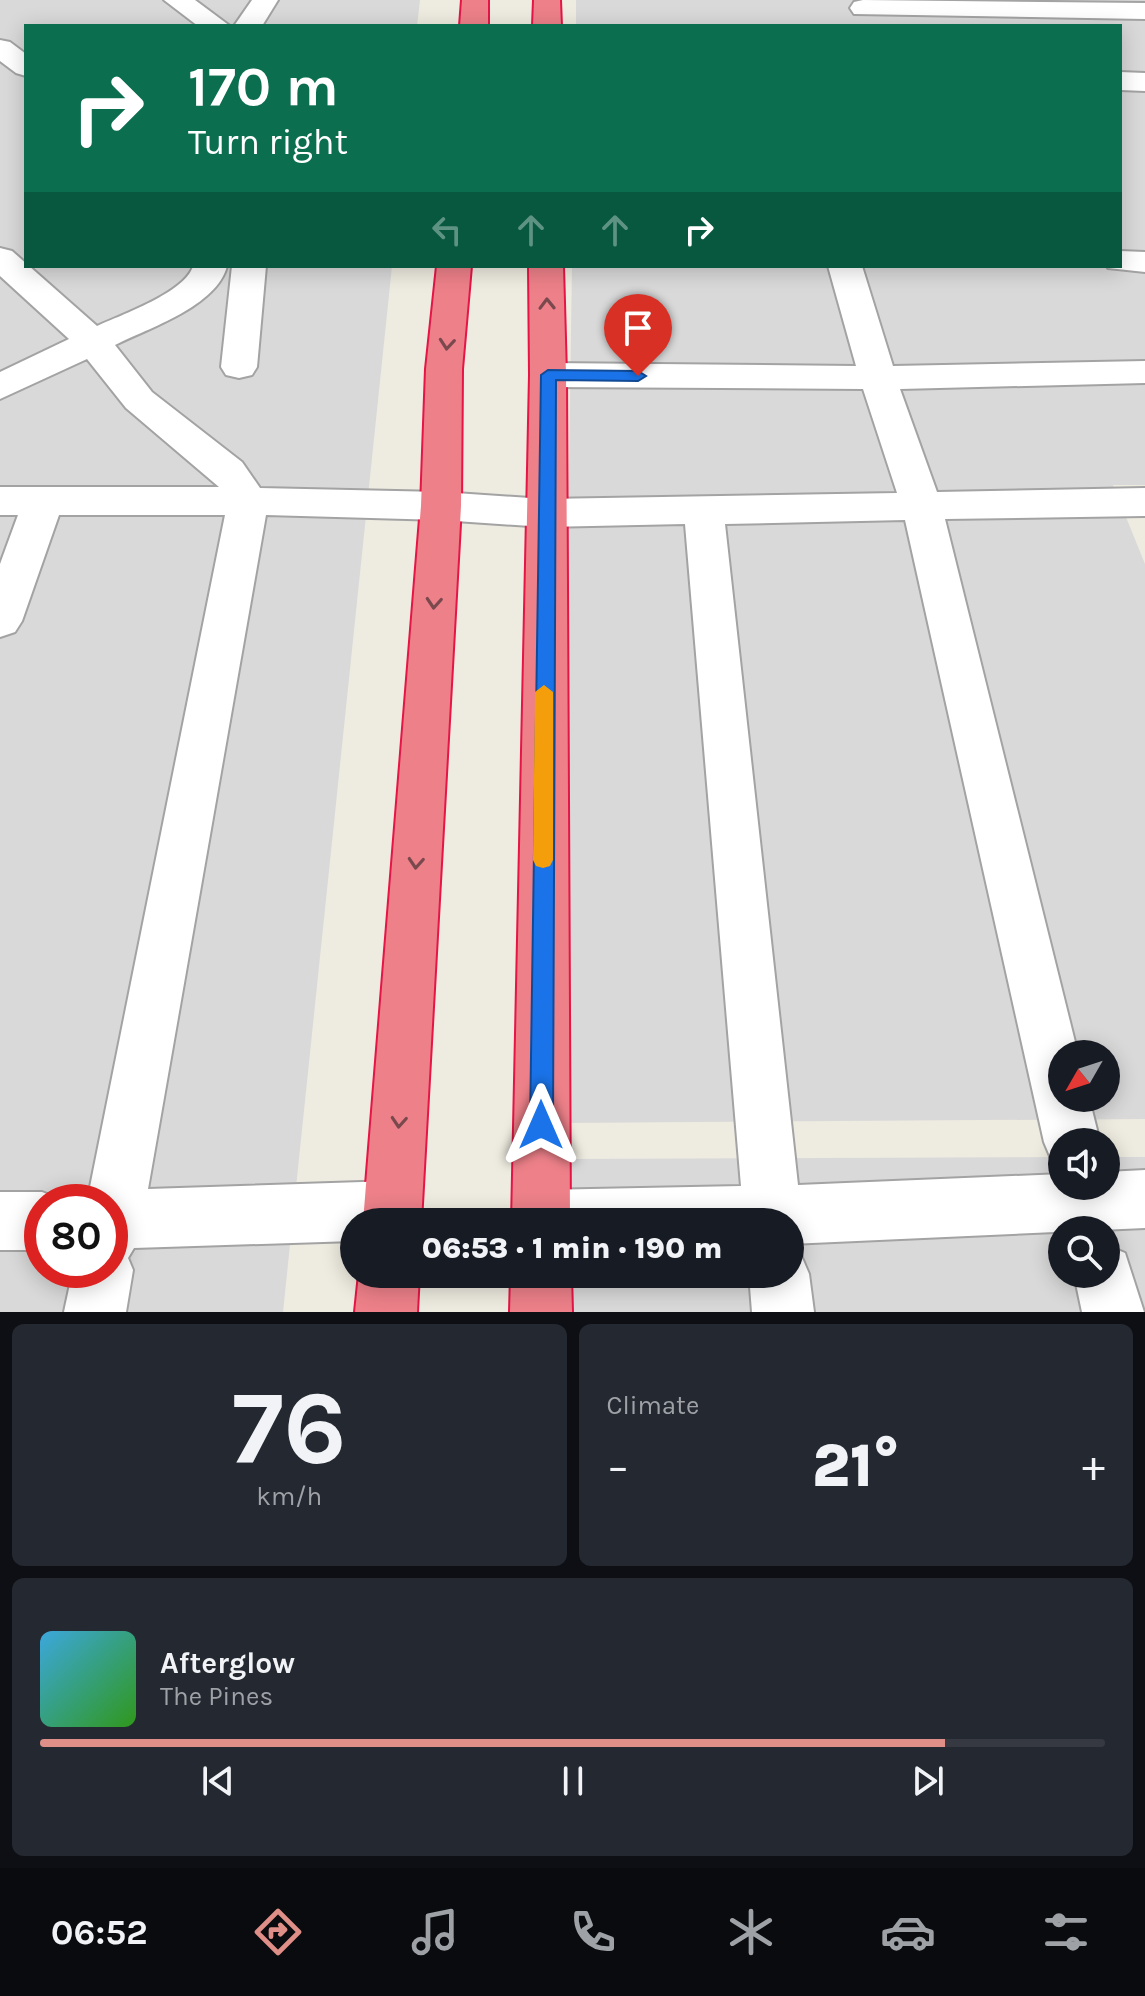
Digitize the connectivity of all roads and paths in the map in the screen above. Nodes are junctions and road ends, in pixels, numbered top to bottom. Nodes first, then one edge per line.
1 (177, 0) edge
2 (265, 0) edge
3 (475, 0) edge
4 (547, 0) edge
5 (865, 11) edge
6 (1145, 11) edge
7 (213, 24) edge
8 (249, 24) edge
9 (474, 24) edge
10 (547, 24) edge
11 (0, 48) edge
12 (22, 77) edge
13 (1122, 81) edge
14 (1145, 82) edge
15 (0, 258) edge
16 (210, 268) edge
17 (249, 268) edge
18 (454, 268) edge
19 (546, 268) edge
20 (846, 268) edge
21 (93, 342) junction
22 (239, 367) dead end
23 (1145, 372) edge
24 (548, 375) junction
25 (878, 378) junction
26 (0, 387) edge
27 (44, 500) junction
28 (0, 501) edge
29 (248, 501) junction
30 (441, 506) junction
31 (1143, 506) edge
32 (922, 507) junction
33 (704, 511) junction
34 (545, 513) junction
35 (0, 621) edge
36 (1069, 1128) edge
37 (119, 1184) edge
38 (1145, 1199) edge
39 (1087, 1206) edge
40 (393, 1208) edge
41 (541, 1208) edge
42 (772, 1208) edge
43 (804, 1217) edge
44 (340, 1220) edge
45 (0, 1221) edge
46 (24, 1221) edge
47 (128, 1235) edge
48 (99, 1288) edge
49 (388, 1288) edge
50 (541, 1288) edge
51 (780, 1288) edge
52 (1107, 1288) edge
53 (95, 1312) edge
54 (386, 1312) edge
55 (541, 1312) edge
56 (783, 1312) edge
57 (1113, 1312) edge

1 - 7 street
2 - 8 street
3 - 9 highway
4 - 10 highway
5 - 6 street
11 - 12 street
13 - 14 street
15 - 21 street
16 - 21 street
17 - 22 street
18 -> 30 highway
24 -> 19 highway
20 - 25 street
21 - 26 street
21 - 29 street
23 - 25 street
24 - 25 street
24 - 34 highway
25 - 32 street
27 - 28 street
27 - 29 street
27 - 35 street
29 - 30 street
29 - 37 street
30 - 34 street
30 -> 40 highway
31 - 32 street
32 - 33 street
32 - 36 street
33 - 34 street
33 - 42 street
34 - 41 highway
38 - 39 street
39 - 43 street
44 - 47 street
45 - 46 street
48 - 53 street
49 - 54 highway
50 - 55 highway
51 - 56 street
52 - 57 street

